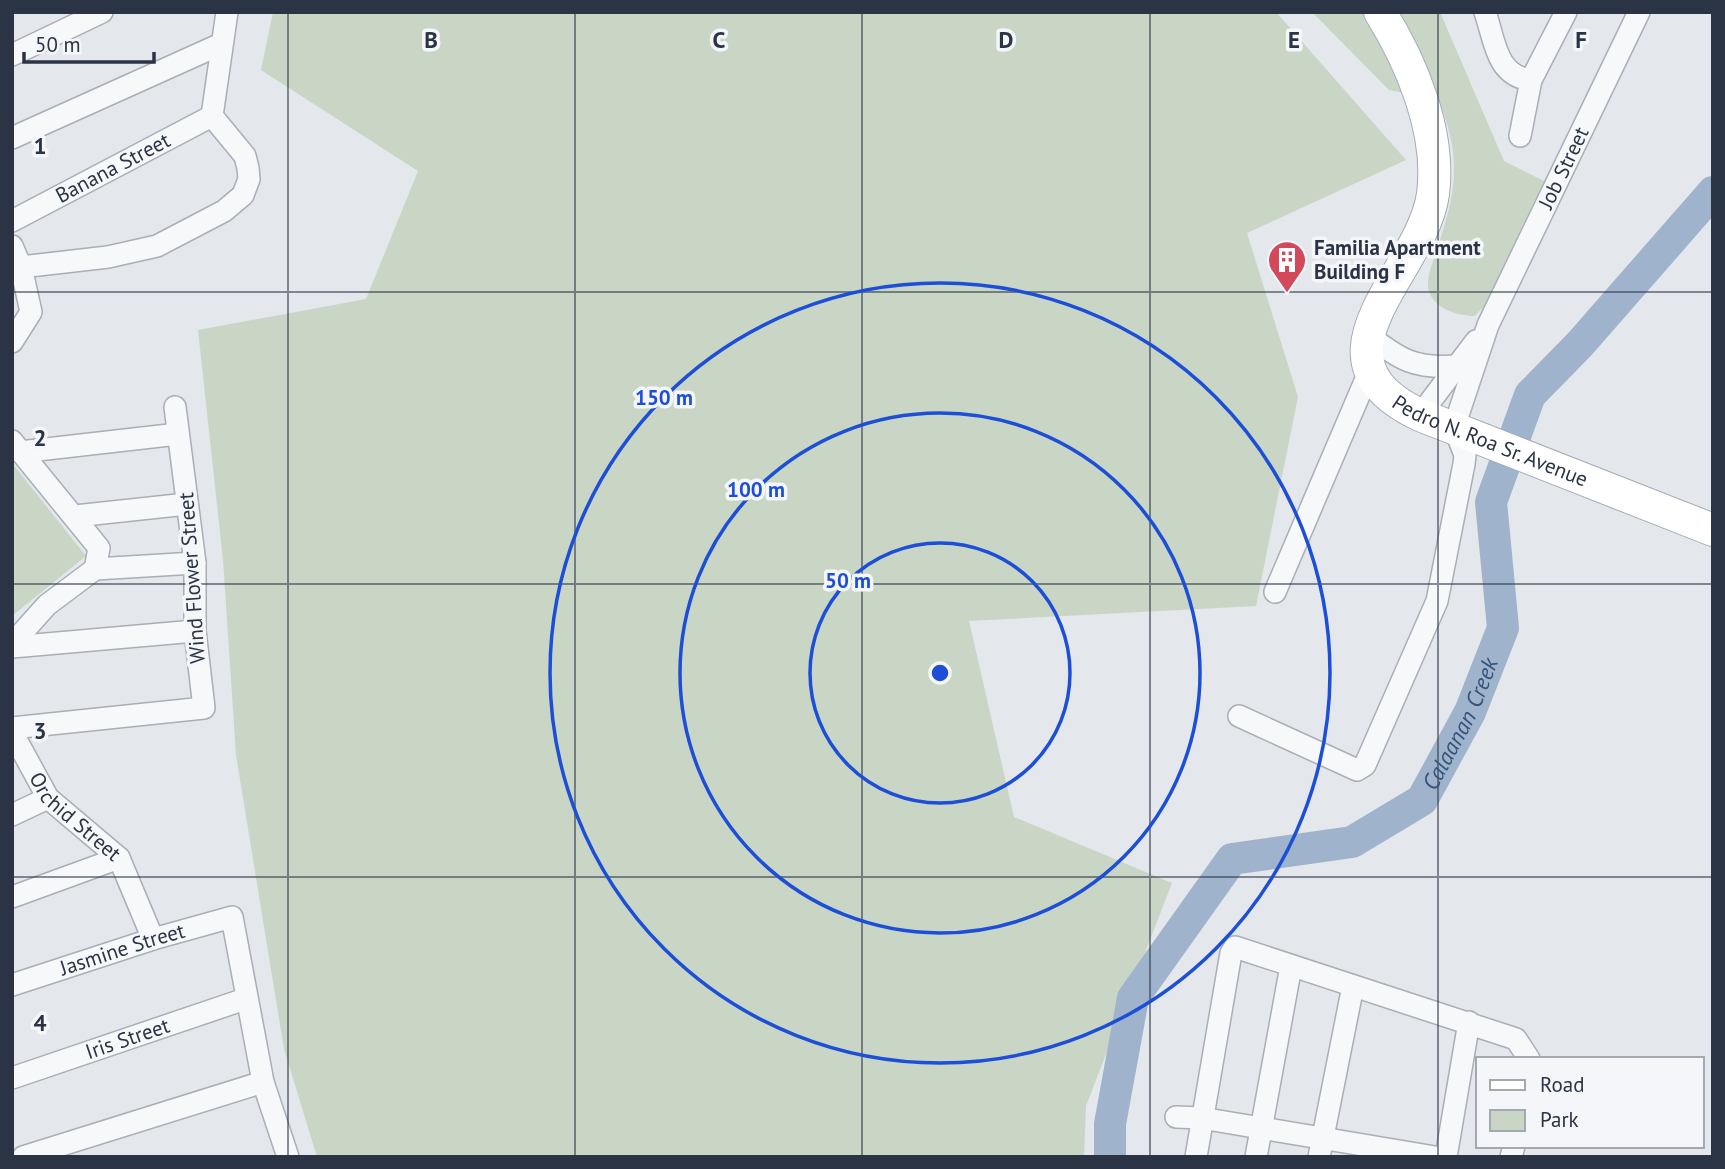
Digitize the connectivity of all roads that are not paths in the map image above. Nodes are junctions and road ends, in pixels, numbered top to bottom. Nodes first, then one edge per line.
1 (102, 12) edge
2 (227, 12) edge
3 (1380, 12) edge
4 (1485, 12) edge
5 (1566, 12) edge
6 (1639, 12) edge
7 (221, 44) junction
8 (12, 55) edge
9 (1531, 80) junction
10 (212, 116) junction
11 (1521, 136) dead end
12 (12, 138) edge
13 (12, 221) edge
14 (12, 246) edge
15 (21, 268) junction
16 (1488, 325) junction
17 (1367, 335) junction
18 (12, 341) edge
19 (1457, 366) junction
20 (1369, 372) junction
21 (175, 407) dead end
22 (1420, 415) junction
23 (1465, 432) junction
24 (178, 434) junction
25 (16, 446) edge
26 (187, 504) junction
27 (75, 516) junction
28 (1713, 530) edge
29 (195, 563) junction
30 (95, 569) junction
31 (1275, 592) dead end
32 (195, 631) junction
33 (12, 645) edge
34 (1239, 716) dead end
35 (12, 730) edge
36 (48, 798) junction
37 (12, 815) edge
38 (119, 858) junction
39 (12, 897) edge
40 (153, 939) junction
41 (1291, 966) junction
42 (12, 985) edge
43 (1353, 986) junction
44 (245, 999) junction
45 (1469, 1022) junction
46 (1528, 1057) edge
47 (12, 1079) edge
48 (263, 1082) junction
49 (1176, 1117) dead end
50 (1201, 1118) junction
51 (1261, 1128) junction
52 (1321, 1147) edge
53 (1382, 1153) edge
54 (23, 1157) edge
55 (288, 1157) edge
56 (1196, 1157) edge
57 (1256, 1157) edge
58 (1435, 1157) edge
59 (1446, 1157) edge

1 - 8 street
2 - 7 street
3 - 17 main road
4 - 9 street
5 - 9 street
6 - 16 street, Job Street
7 - 10 street
7 - 12 street
9 - 11 street
10 - 13 street, Banana Street
10 - 15 street
14 - 15 street
15 - 18 street
16 - 19 street, Job Street
16 - 23 street, Job Street
17 - 19 street
17 - 20 main road
19 - 22 street, Job Street
20 - 22 main road, Pedro N. Roa Sr. Avenue
20 - 31 street
21 - 24 street, Wind Flower Street
22 - 23 main road, Pedro N. Roa Sr. Avenue
23 - 28 main road, Pedro N. Roa Sr. Avenue
23 - 34 street
24 - 25 street
24 - 26 street, Wind Flower Street
25 - 27 street
26 - 27 street
26 - 29 street, Wind Flower Street
27 - 30 street
29 - 30 street
29 - 32 street, Wind Flower Street
30 - 33 street
32 - 33 street
32 - 35 street, Wind Flower Street
35 - 36 street, Orchid Street
36 - 37 street
36 - 38 street, Orchid Street
38 - 39 street
38 - 40 street, Orchid Street
40 - 42 street, Jasmine Street
40 - 44 street, Jasmine Street
41 - 43 street
41 - 50 street
41 - 51 street
43 - 45 street
43 - 52 street
44 - 47 street, Iris Street
44 - 48 street
45 - 46 street
45 - 59 street
48 - 54 street
48 - 55 street
49 - 50 street
50 - 51 street
50 - 56 street
51 - 52 street
51 - 57 street
52 - 53 street
53 - 58 street

